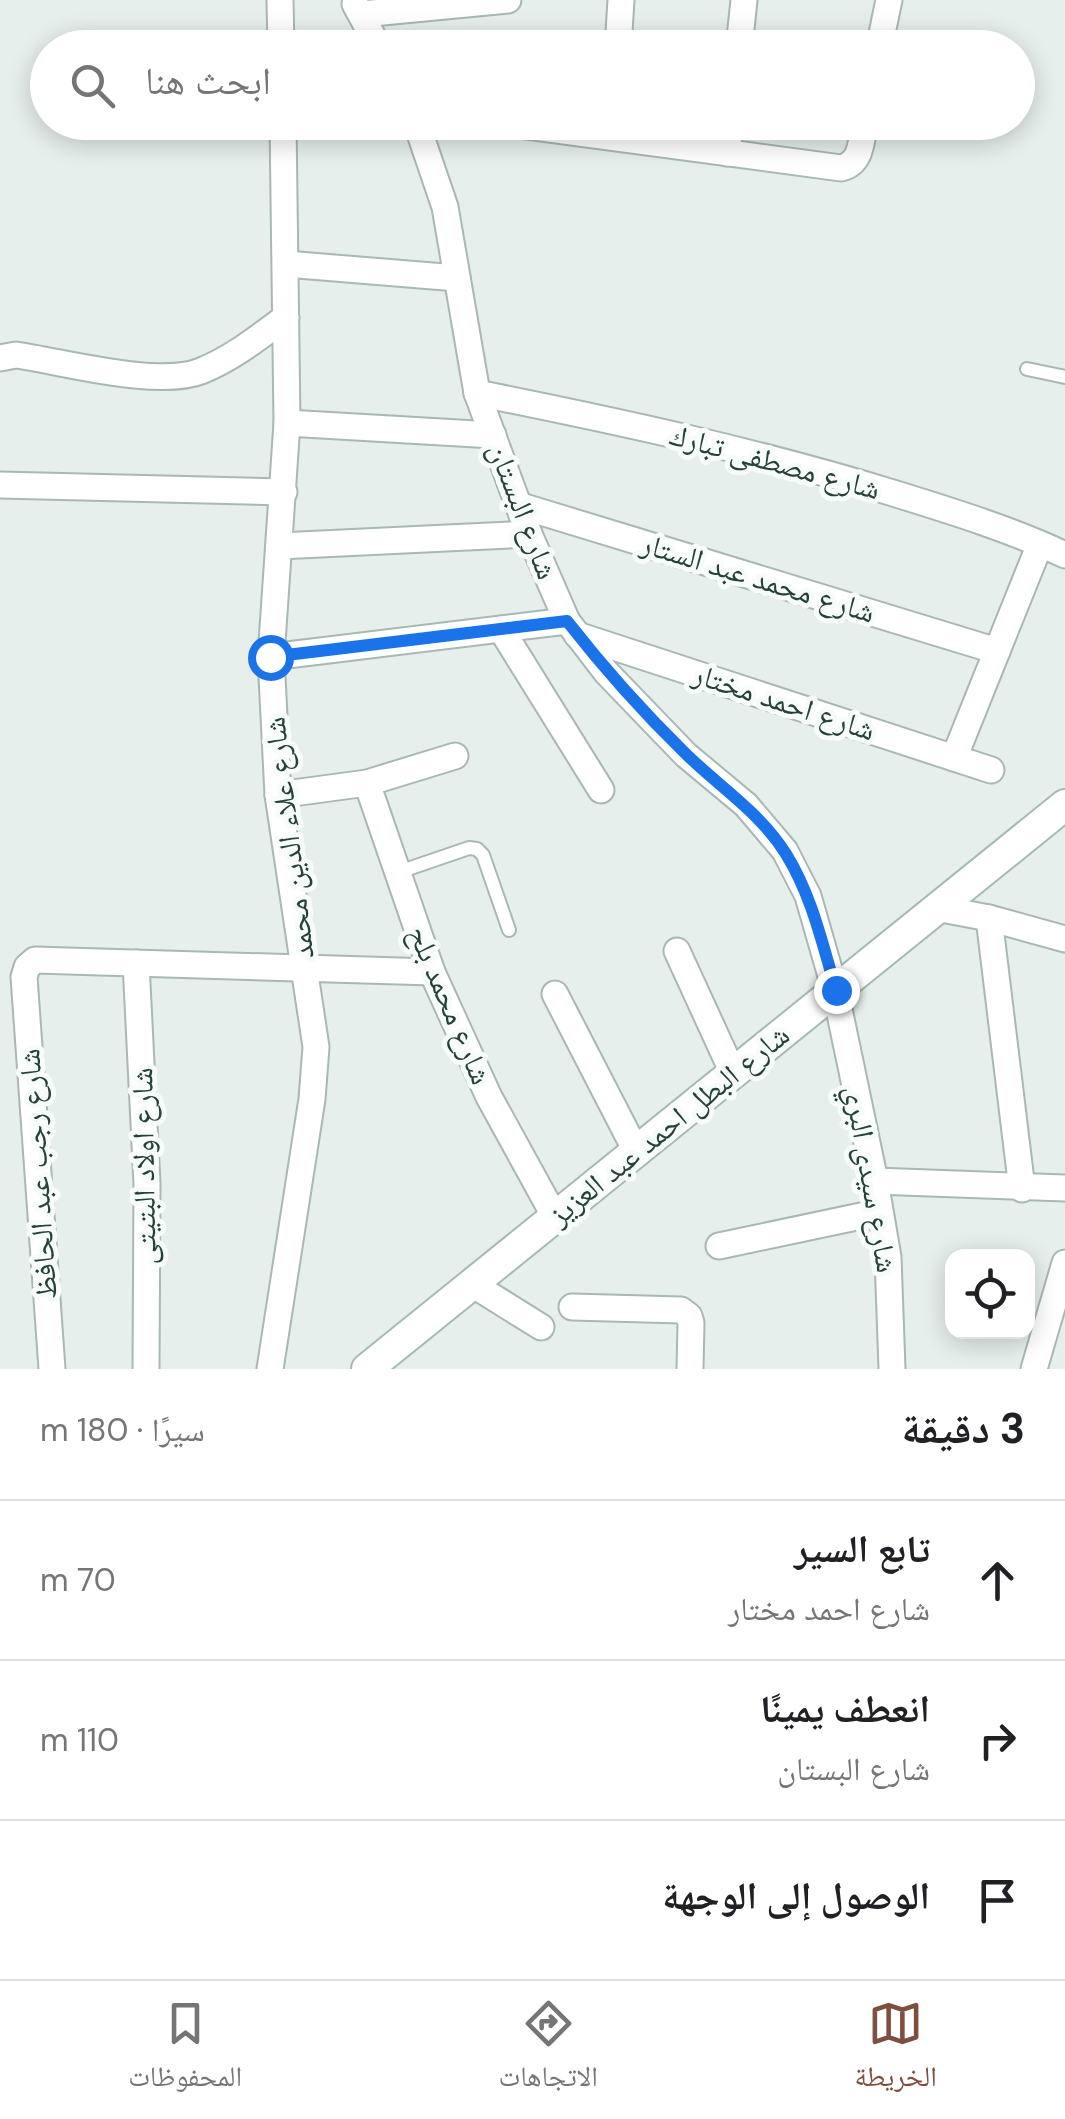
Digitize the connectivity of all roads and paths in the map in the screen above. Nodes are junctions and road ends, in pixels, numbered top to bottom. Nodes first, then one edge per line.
1 (280, 0) edge
2 (508, 0) edge
3 (621, 0) edge
4 (744, 0) edge
5 (889, 0) edge
6 (357, 7) edge
7 (281, 30) edge
8 (369, 30) edge
9 (619, 30) edge
10 (741, 30) edge
11 (883, 30) edge
12 (283, 140) edge
13 (422, 140) edge
14 (663, 140) edge
15 (728, 140) edge
16 (861, 140) edge
17 (727, 153) junction
18 (286, 264) junction
19 (457, 278) junction
20 (286, 317) junction
21 (0, 358) edge
22 (1028, 369) dead end
23 (1065, 377) edge
24 (477, 394) junction
25 (287, 423) junction
26 (493, 435) junction
27 (0, 484) edge
28 (284, 492) junction
29 (518, 505) junction
30 (528, 534) junction
31 (1040, 544) junction
32 (279, 546) junction
33 (1065, 555) edge
34 (572, 628) junction
35 (501, 629) junction
36 (997, 651) junction
37 (270, 657) junction
38 (455, 756) dead end
39 (954, 758) junction
40 (991, 770) dead end
41 (367, 782) junction
42 (600, 790) dead end
43 (278, 795) junction
44 (1065, 806) edge
45 (396, 873) junction
46 (936, 908) junction
47 (989, 918) junction
48 (510, 930) dead end
49 (1065, 939) edge
50 (677, 952) dead end
51 (136, 963) junction
52 (304, 968) junction
53 (432, 972) junction
54 (836, 990) junction
55 (555, 994) dead end
56 (733, 1073) junction
57 (636, 1151) junction
58 (875, 1181) junction
59 (1022, 1188) junction
60 (1065, 1188) edge
61 (880, 1212) junction
62 (555, 1217) junction
63 (718, 1246) dead end
64 (1065, 1263) edge
65 (472, 1284) junction
66 (572, 1307) dead end
67 (541, 1327) dead end
68 (52, 1369) edge
69 (146, 1369) edge
70 (270, 1369) edge
71 (367, 1369) edge
72 (690, 1369) edge
73 (892, 1369) edge
74 (1034, 1369) edge

1 - 7 street
2 - 6 street
3 - 9 street
4 - 10 street
5 - 11 street
6 - 8 street
12 - 18 street, شارع علاء الدين محمد
13 - 19 street, شارع البستان
14 - 17 street
15 - 17 street
16 - 17 street
18 - 19 street
18 - 20 street, شارع علاء الدين محمد
19 - 24 street, شارع البستان
20 - 21 street
20 - 25 street, شارع علاء الدين محمد
22 - 23 lane
24 - 26 street, شارع البستان
24 - 31 street, شارع مصطفى تبارك
25 - 26 street
25 - 28 street, شارع علاء الدين محمد
26 - 29 street, شارع البستان
27 - 28 street
28 - 32 street, شارع علاء الدين محمد
29 - 30 street, شارع البستان
29 - 36 street, شارع محمد عبد الستار
30 - 32 street
30 - 34 street, شارع البستان
31 - 33 street, شارع مصطفى تبارك
31 - 36 street
32 - 37 street, شارع علاء الدين محمد
34 - 35 street, شارع احمد مختار
34 - 39 street, شارع احمد مختار
34 - 54 street, شارع البستان
35 - 37 street, شارع احمد مختار
35 - 42 street
36 - 39 street
37 - 43 street, شارع علاء الدين محمد
38 - 41 street
39 - 40 street, شارع احمد مختار
41 - 43 street
41 - 45 street, شارع محمد بلح
43 - 52 street, شارع علاء الدين محمد
44 - 46 main road, شارع البطل احمد عبد العزيز
45 - 48 lane
45 - 53 street, شارع محمد بلح
46 - 47 street
46 - 54 main road, شارع البطل احمد عبد العزيز
47 - 49 street
47 - 59 street
50 - 56 street
51 - 52 street, شارع رجب عبد الحافظ
51 - 68 street, شارع رجب عبد الحافظ
51 - 69 street, شارع اولاد البتيتى
52 - 53 street, شارع رجب عبد الحافظ
52 - 70 street, شارع علاء الدين محمد
53 - 62 street, شارع محمد بلح
54 - 56 main road, شارع البطل احمد عبد العزيز
54 - 58 street, شارع سيدى البري
55 - 57 street
56 - 57 main road, شارع البطل احمد عبد العزيز
57 - 62 main road, شارع البطل احمد عبد العزيز
58 - 59 street
58 - 61 street, شارع سيدى البري
59 - 60 street
61 - 63 street
61 - 73 street, شارع سيدى البري
62 - 65 main road, شارع البطل احمد عبد العزيز
64 - 74 street
65 - 67 street
65 - 71 main road, شارع البطل احمد عبد العزيز
66 - 72 street

